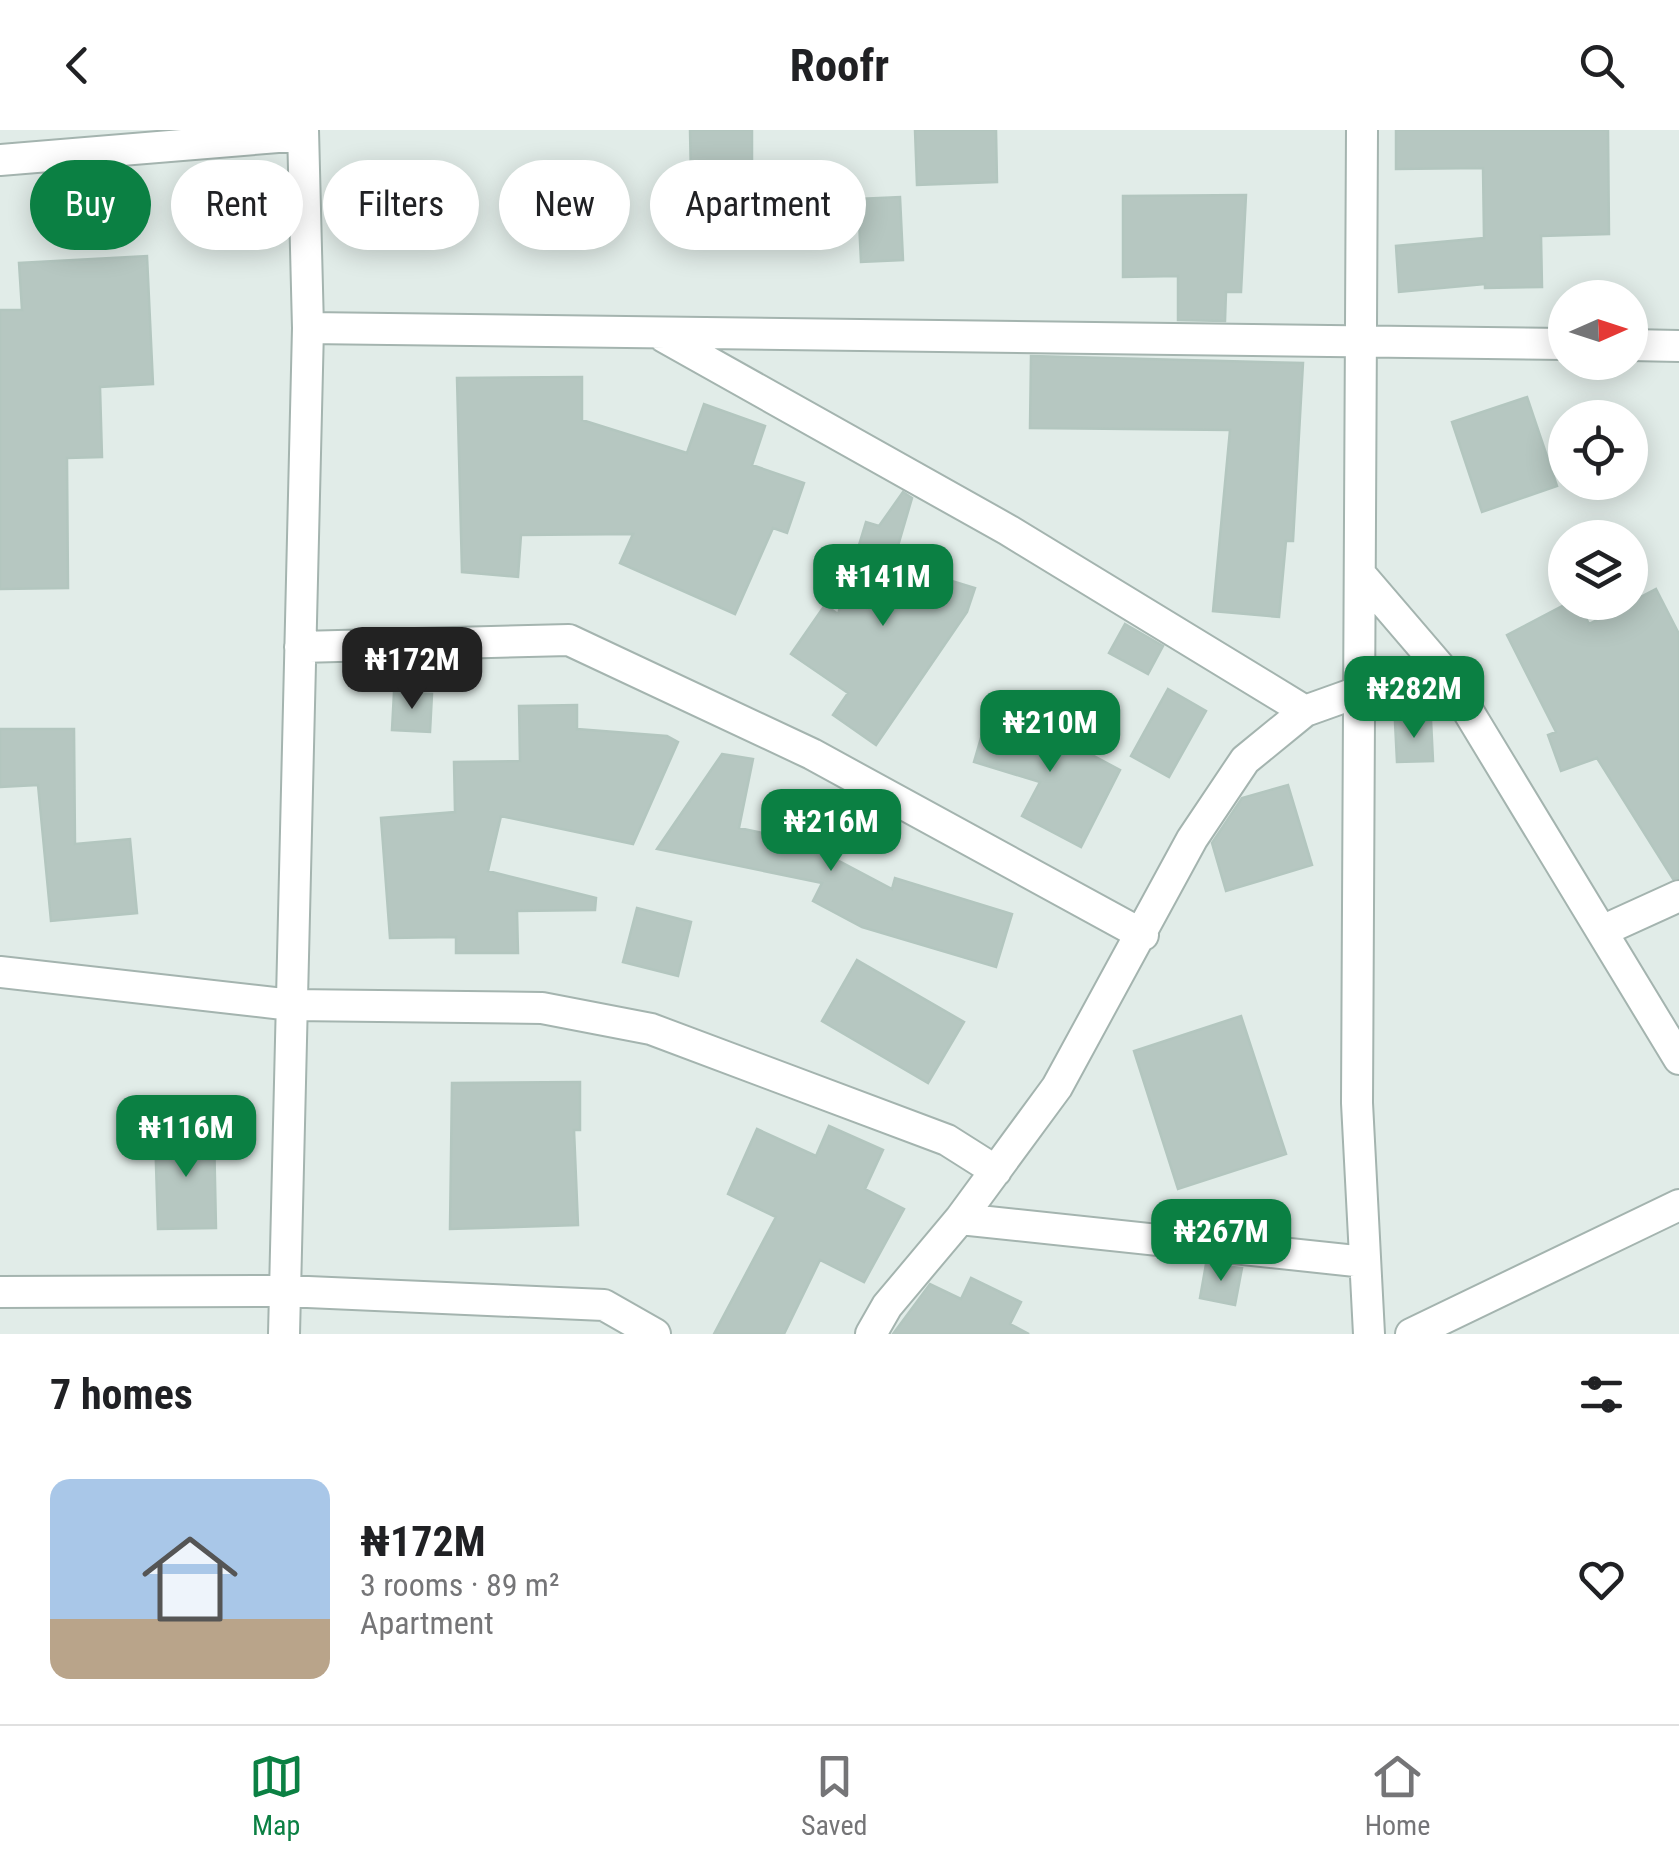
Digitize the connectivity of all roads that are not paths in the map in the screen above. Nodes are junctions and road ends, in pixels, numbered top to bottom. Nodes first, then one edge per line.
1 (1362, 130) edge
2 (303, 132) edge
3 (0, 160) edge
4 (308, 328) junction
5 (661, 336) junction
6 (1363, 340) junction
7 (1548, 344) edge
8 (1648, 345) edge
9 (1679, 346) edge
10 (1361, 575) junction
11 (300, 647) junction
12 (1360, 691) junction
13 (1305, 710) junction
14 (1679, 896) edge
15 (1602, 930) junction
16 (1143, 935) junction
17 (0, 972) edge
18 (292, 1005) junction
19 (1679, 1058) edge
20 (996, 1172) junction
21 (1679, 1204) edge
22 (960, 1218) junction
23 (1365, 1262) junction
24 (286, 1290) junction
25 (0, 1292) edge
26 (284, 1334) edge
27 (656, 1334) edge
28 (871, 1334) edge
29 (1369, 1334) edge
30 (1410, 1334) edge

1 - 6 street
2 - 3 street
2 - 4 street
4 - 5 street
4 - 11 street
5 - 6 street
5 - 13 street
6 - 7 street
6 - 10 street
8 - 9 street
10 - 12 street
10 - 15 street
11 - 16 street
11 - 18 street
12 - 13 street
12 - 23 street
13 - 16 street
14 - 15 street
15 - 19 street
16 - 20 street
17 - 18 street
18 - 20 street
18 - 24 street
20 - 22 street
21 - 30 street
22 - 23 street
22 - 28 street
23 - 29 street
24 - 25 street
24 - 26 street
24 - 27 street

